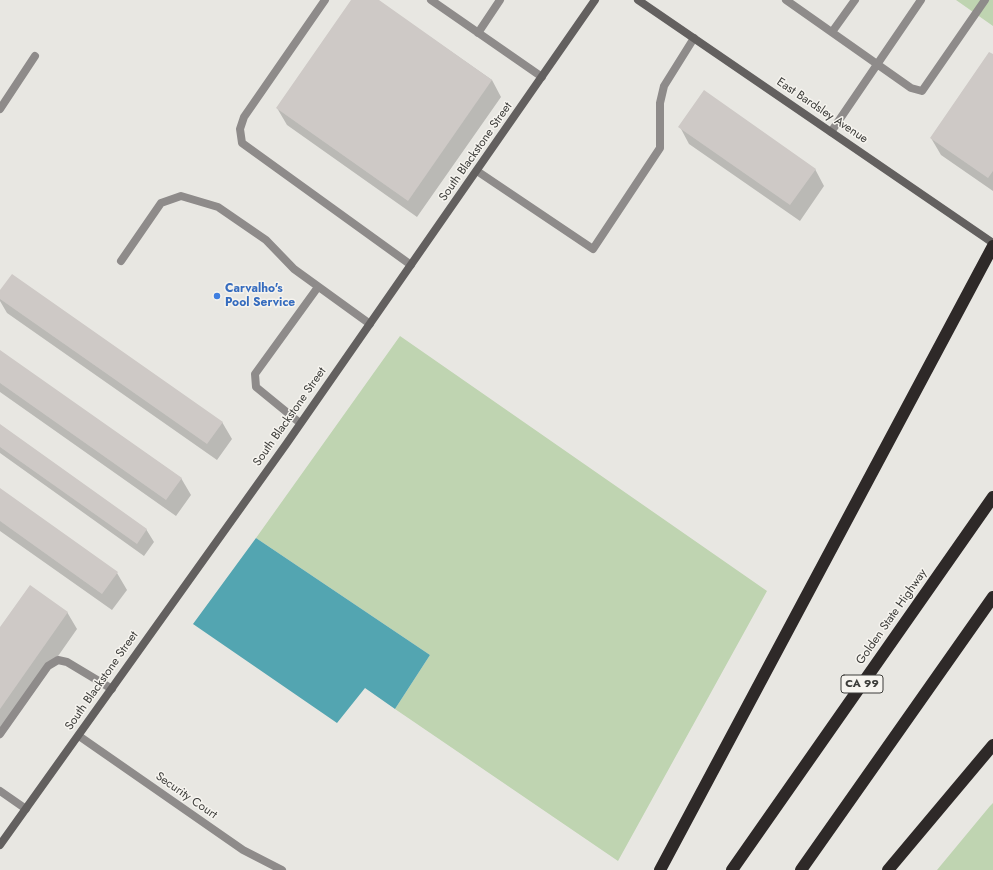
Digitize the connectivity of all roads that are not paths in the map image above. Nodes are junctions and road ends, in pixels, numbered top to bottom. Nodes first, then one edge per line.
1 (325, 0) edge
2 (431, 0) edge
3 (500, 0) edge
4 (595, 0) edge
5 (638, 0) edge
6 (786, 0) edge
7 (855, 0) edge
8 (921, 0) edge
9 (985, 0) edge
10 (832, 32) junction
11 (478, 33) junction
12 (694, 38) junction
13 (35, 56) dead end
14 (877, 64) junction
15 (542, 77) junction
16 (0, 109) edge
17 (831, 132) junction
18 (477, 171) junction
19 (993, 244) edge
20 (121, 261) dead end
21 (411, 266) junction
22 (318, 287) junction
23 (370, 324) junction
24 (300, 423) junction
25 (993, 497) edge
26 (993, 597) edge
27 (112, 689) junction
28 (0, 734) edge
29 (78, 736) junction
30 (993, 745) edge
31 (0, 791) edge
32 (26, 809) junction
33 (0, 845) edge
34 (282, 870) edge
35 (660, 870) edge
36 (732, 870) edge
37 (801, 870) edge
38 (888, 870) edge

1 - 21 street
2 - 11 street
3 - 11 street
4 - 15 main road, South Blackstone Street
5 - 12 main road, East Bardsley Avenue
6 - 10 street
7 - 10 street
8 - 14 street
9 - 14 street
10 - 14 street
11 - 15 street
12 - 17 main road, East Bardsley Avenue
12 - 18 street
13 - 16 street
14 - 17 street
15 - 18 main road, South Blackstone Street
17 - 19 main road, East Bardsley Avenue
18 - 21 main road, South Blackstone Street
19 - 35 highway
20 - 22 street
21 - 23 main road, South Blackstone Street
22 - 23 street
22 - 24 street
23 - 24 main road, South Blackstone Street
24 - 27 main road, South Blackstone Street
25 - 36 highway, Golden State Highway / CA 99
26 - 37 highway
27 - 28 street
27 - 29 main road, South Blackstone Street
29 - 32 main road, South Blackstone Street
29 - 34 street, Security Court
30 - 38 highway
31 - 32 street
32 - 33 main road, South Blackstone Street

